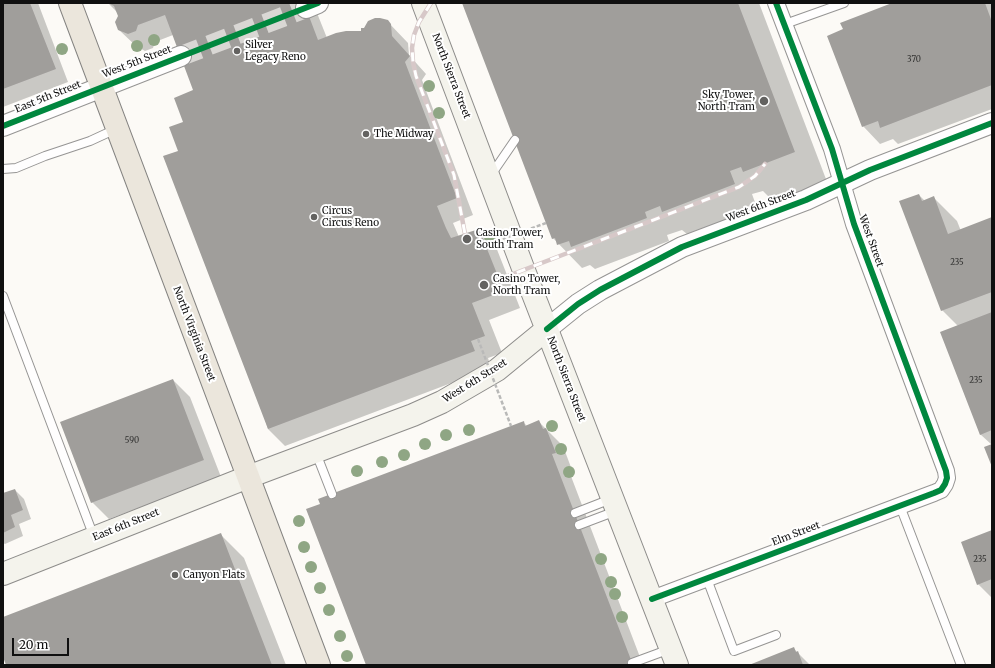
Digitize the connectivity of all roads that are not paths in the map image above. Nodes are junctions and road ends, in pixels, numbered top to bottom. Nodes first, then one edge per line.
1 (70, 3) edge
2 (423, 3) edge
3 (776, 3) edge
4 (844, 3) edge
5 (785, 24) junction
6 (181, 56) tunnel mouth
7 (101, 87) junction
8 (992, 123) edge
9 (3, 126) edge
10 (116, 129) junction
11 (515, 140) dead end
12 (3, 169) edge
13 (489, 177) junction
14 (842, 182) junction
15 (3, 296) edge
16 (547, 329) junction
17 (315, 452) junction
18 (248, 477) junction
19 (945, 484) joint
20 (332, 494) dead end
21 (615, 505) junction
22 (900, 506) junction
23 (574, 513) dead end
24 (579, 525) dead end
25 (94, 538) junction
26 (3, 574) edge
27 (706, 579) junction
28 (652, 599) junction
29 (776, 635) dead end
30 (674, 657) edge
31 (632, 664) dead end
32 (319, 665) edge
33 (961, 665) edge

1 - 7 main road, North Virginia Street
2 - 13 main road, North Sierra Street
3 - 5 street, West Street
4 - 5 lane
5 - 14 street, West Street
6 - 7 street, West 5th Street
7 - 9 street, East 5th Street
7 - 10 main road, North Virginia Street
8 - 14 street, West 6th Street
10 - 12 lane
10 - 18 main road, North Virginia Street
11 - 13 lane
13 - 16 main road, North Sierra Street
14 - 16 street, West 6th Street
14 - 19 street, West Street
15 - 25 lane
16 - 17 main road, West 6th Street
16 - 21 main road, North Sierra Street
17 - 18 main road, West 6th Street
17 - 20 lane
18 - 25 main road, East 6th Street
18 - 32 main road, North Virginia Street
19 - 22 street, Elm Street
21 - 23 lane
21 - 24 lane
21 - 28 main road, North Sierra Street
22 - 27 street, Elm Street
22 - 33 lane
25 - 26 main road, East 6th Street
27 - 28 street, Elm Street
27 - 29 lane
28 - 30 main road, North Sierra Street
30 - 31 lane

